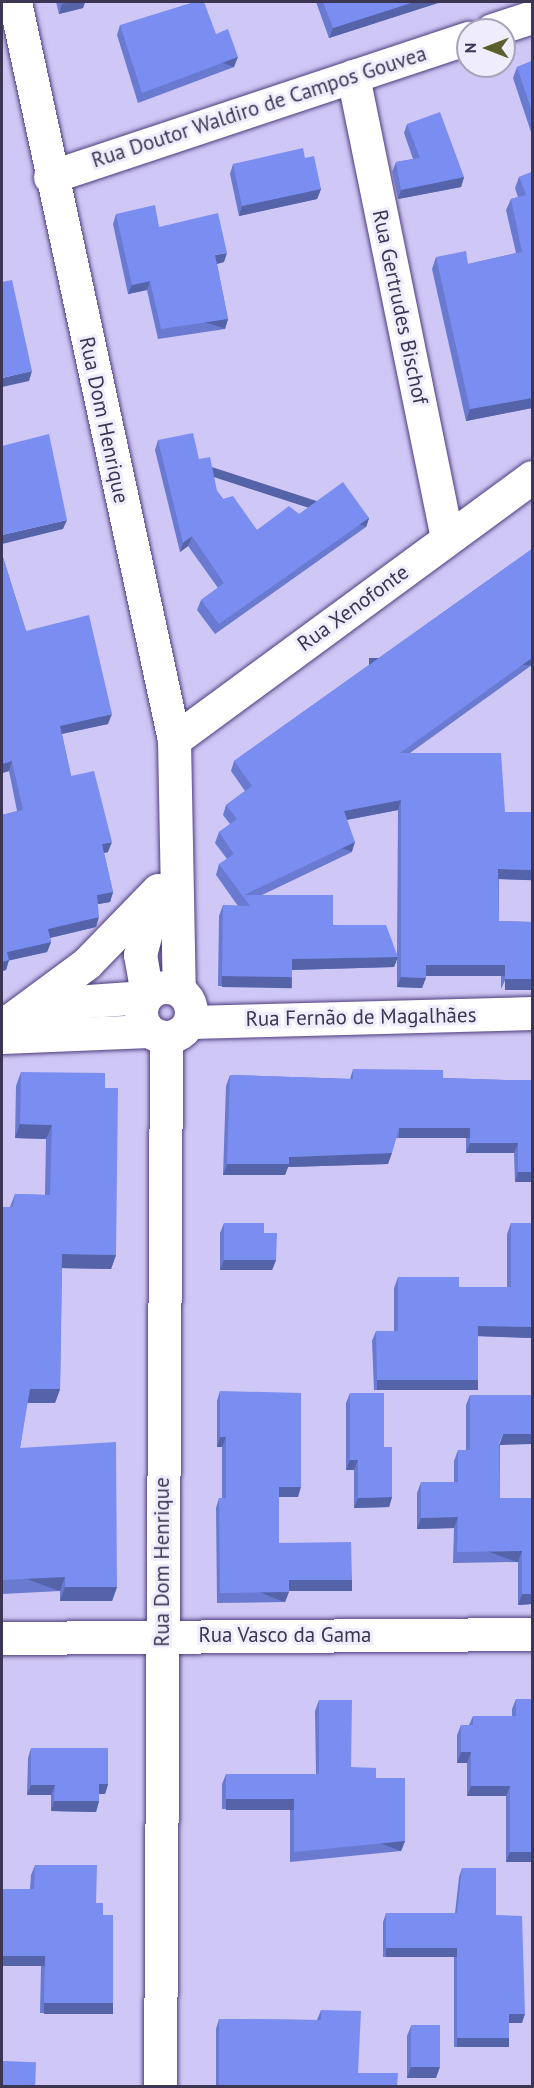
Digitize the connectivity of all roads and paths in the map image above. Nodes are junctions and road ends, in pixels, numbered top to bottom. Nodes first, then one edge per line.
1 (15, 2) edge
2 (532, 17) edge
3 (516, 22) edge
4 (456, 42) edge
5 (353, 76) junction
6 (50, 177) junction
7 (532, 477) edge
8 (447, 538) junction
9 (174, 740) junction
10 (173, 841) junction
11 (158, 890) junction
12 (179, 990) junction
13 (146, 996) junction
14 (532, 1013) edge
15 (3, 1028) edge
16 (168, 1030) junction
17 (532, 1634) edge
18 (162, 1635) junction
19 (2, 1638) edge
20 (160, 2086) edge

1 - 6 street, Rua Dom Henrique
2 - 3 street
4 - 5 street, Rua Doutor Waldiro de Campos Gouvea
5 - 6 street, Rua Doutor Waldiro de Campos Gouvea
5 - 8 street, Rua Gertrudes Bischof
6 - 9 street, Rua Dom Henrique
7 - 8 street, Rua Xenofonte
8 - 9 street, Rua Xenofonte
9 - 10 street, Rua Dom Henrique
10 - 11 street, Rua Dom Henrique
10 - 12 street, Rua Dom Henrique
11 - 13 street, Rua Dom Henrique
11 - 15 street
12 - 13 street
12 - 16 street
13 - 15 street
13 - 16 street
14 - 16 street, Rua Fernão de Magalhães
15 - 16 street, Rua Fernão de Magalhães
16 - 18 street, Rua Dom Henrique
17 - 18 street, Rua Vasco da Gama
18 - 19 street, Rua Vasco da Gama
18 - 20 street, Rua Dom Henrique

